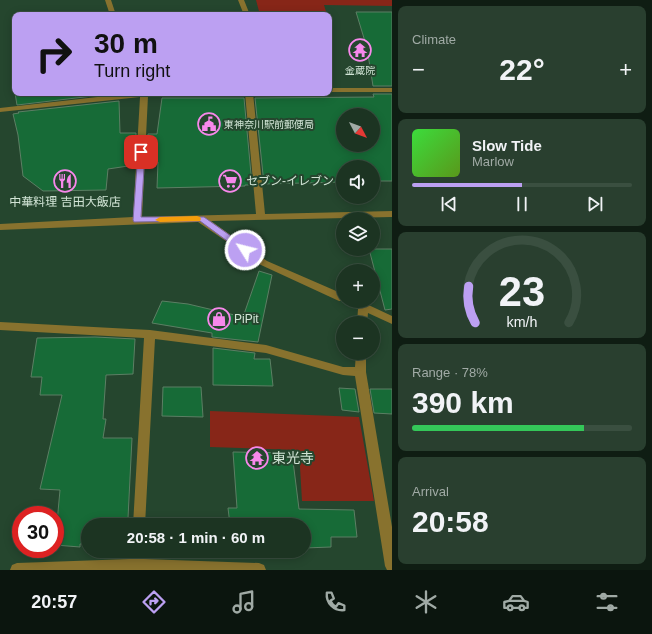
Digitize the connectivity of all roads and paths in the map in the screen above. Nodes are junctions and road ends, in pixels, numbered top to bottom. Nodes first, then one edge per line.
1 (108, 0) edge
2 (241, 0) edge
3 (112, 12) edge
4 (246, 12) edge
5 (332, 90) edge
6 (392, 90) edge
7 (126, 96) edge
8 (144, 96) edge
9 (248, 96) edge
10 (0, 110) edge
11 (392, 214) edge
12 (261, 217) junction
13 (201, 218) junction
14 (137, 220) junction
15 (0, 227) edge
16 (336, 295) edge
17 (365, 308) edge
18 (392, 320) edge
19 (0, 326) edge
20 (150, 334) junction
21 (361, 360) edge
22 (360, 372) junction
23 (139, 518) edge
24 (136, 558) edge
25 (136, 565) junction
26 (392, 566) edge
27 (17, 570) edge
28 (259, 570) edge

1 - 3 street
2 - 4 street
5 - 6 street
7 - 10 street
8 - 14 street
9 - 12 street
11 - 12 street
12 - 13 street
13 - 14 street
13 - 16 street
14 - 15 street
17 - 18 street
19 - 20 street
20 - 22 street
20 - 23 street
21 - 22 street
22 - 26 street
24 - 25 street
25 - 27 street
25 - 28 street

